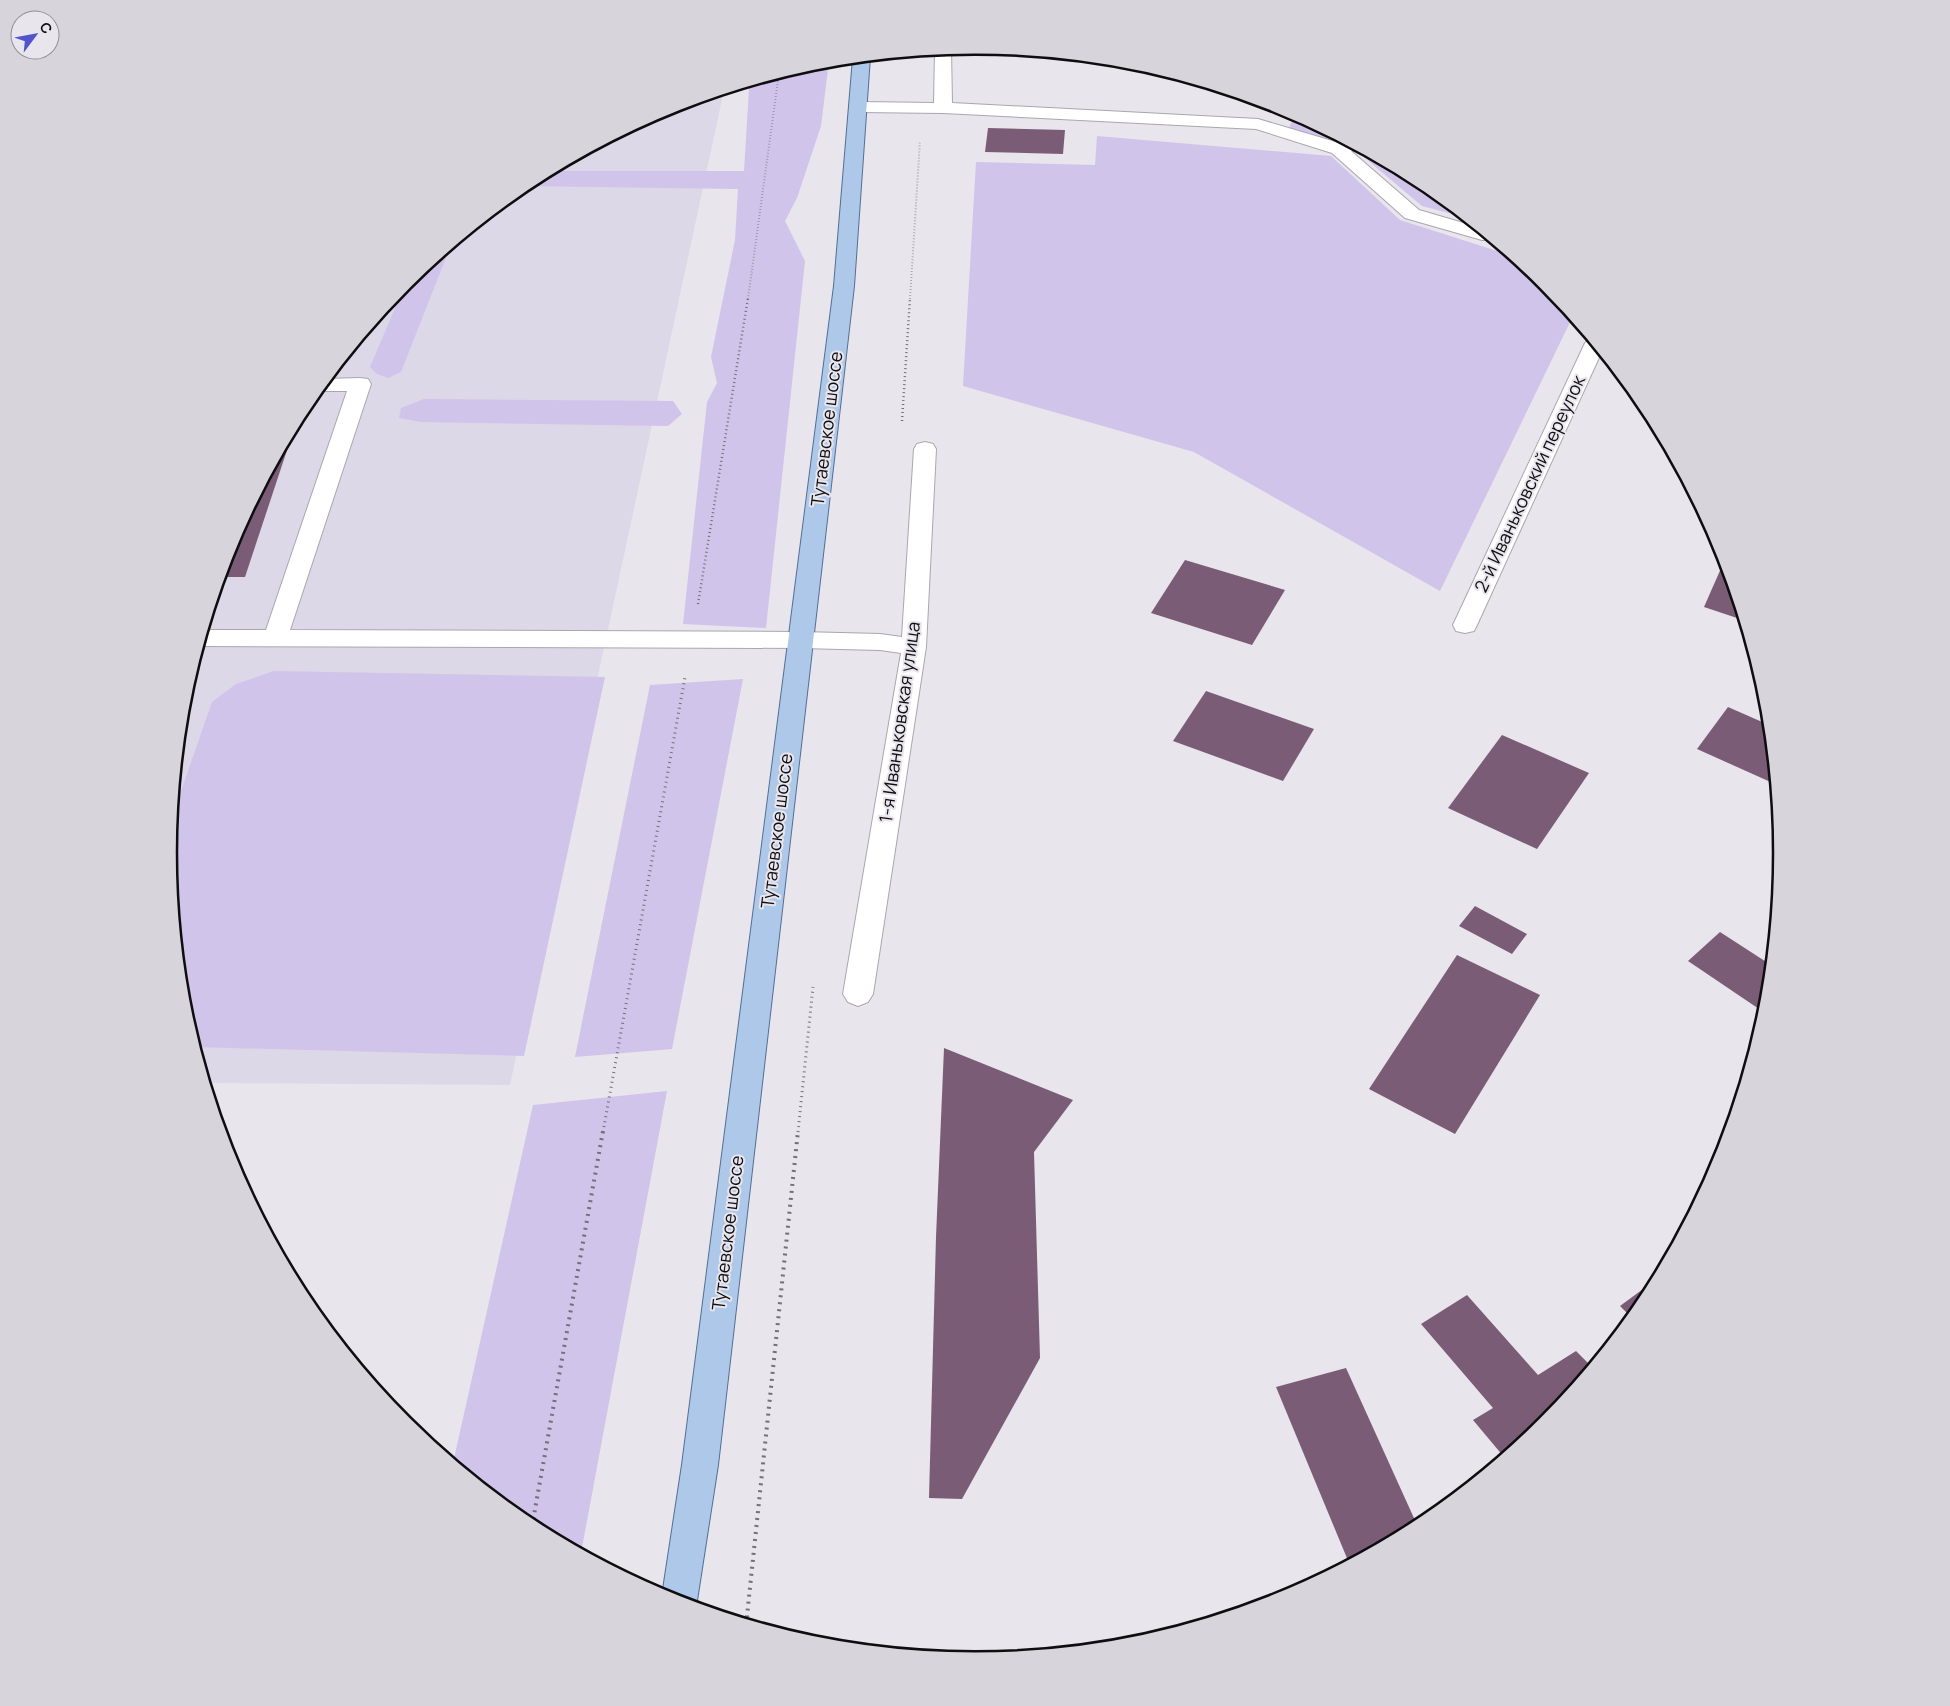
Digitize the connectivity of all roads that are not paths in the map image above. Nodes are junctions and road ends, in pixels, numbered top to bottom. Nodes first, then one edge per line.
1 (943, 56) edge
2 (862, 63) edge
3 (860, 107) junction
4 (943, 108) junction
5 (1346, 147) edge
6 (1476, 232) edge
7 (1593, 348) edge
8 (329, 386) edge
9 (925, 449) dead end
10 (1465, 625) dead end
11 (206, 638) edge
12 (275, 639) junction
13 (801, 640) junction
14 (914, 647) junction
15 (858, 994) dead end
16 (681, 1594) edge

1 - 4 street
2 - 3 main road, Тутаевское шоссе
3 - 4 street
3 - 13 main road, Тутаевское шоссе
4 - 5 street
5 - 6 street
7 - 10 street, 2-й Иваньковский переулок
8 - 12 street
9 - 14 street, 1-я Иваньковская улица
11 - 12 street
12 - 13 street
13 - 14 street
13 - 16 main road, Тутаевское шоссе
14 - 15 street, 1-я Иваньковская улица

